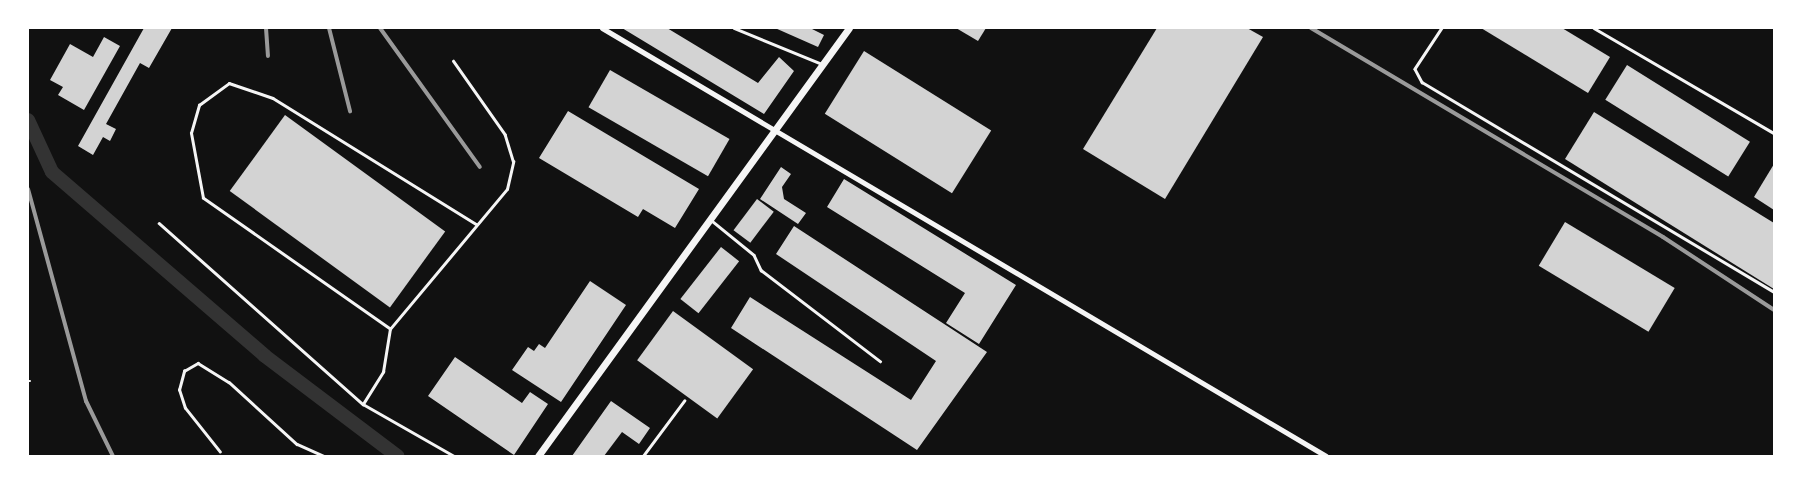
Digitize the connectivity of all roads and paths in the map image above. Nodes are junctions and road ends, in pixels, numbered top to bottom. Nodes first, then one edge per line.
1 (602, 28) edge
2 (734, 28) edge
3 (849, 28) edge
4 (1442, 28) edge
5 (1594, 28) edge
6 (453, 61) dead end
7 (822, 64) junction
8 (774, 131) junction
9 (1774, 133) edge
10 (710, 219) junction
11 (159, 223) dead end
12 (476, 224) junction
13 (1774, 292) edge
14 (390, 329) junction
15 (880, 361) dead end
16 (684, 401) dead end
17 (364, 404) junction
18 (220, 452) dead end
19 (324, 456) edge
20 (454, 456) edge
21 (538, 456) edge
22 (643, 456) edge
23 (1326, 456) edge

1 - 8 street
2 - 7 lane
3 - 7 street
4 - 13 lane
5 - 9 lane
6 - 12 lane
7 - 8 street
8 - 10 street
8 - 23 street
10 - 15 lane
10 - 21 street
11 - 17 lane
12 - 14 lane
12 - 14 lane
14 - 17 lane
16 - 22 lane
17 - 20 lane
18 - 19 lane

